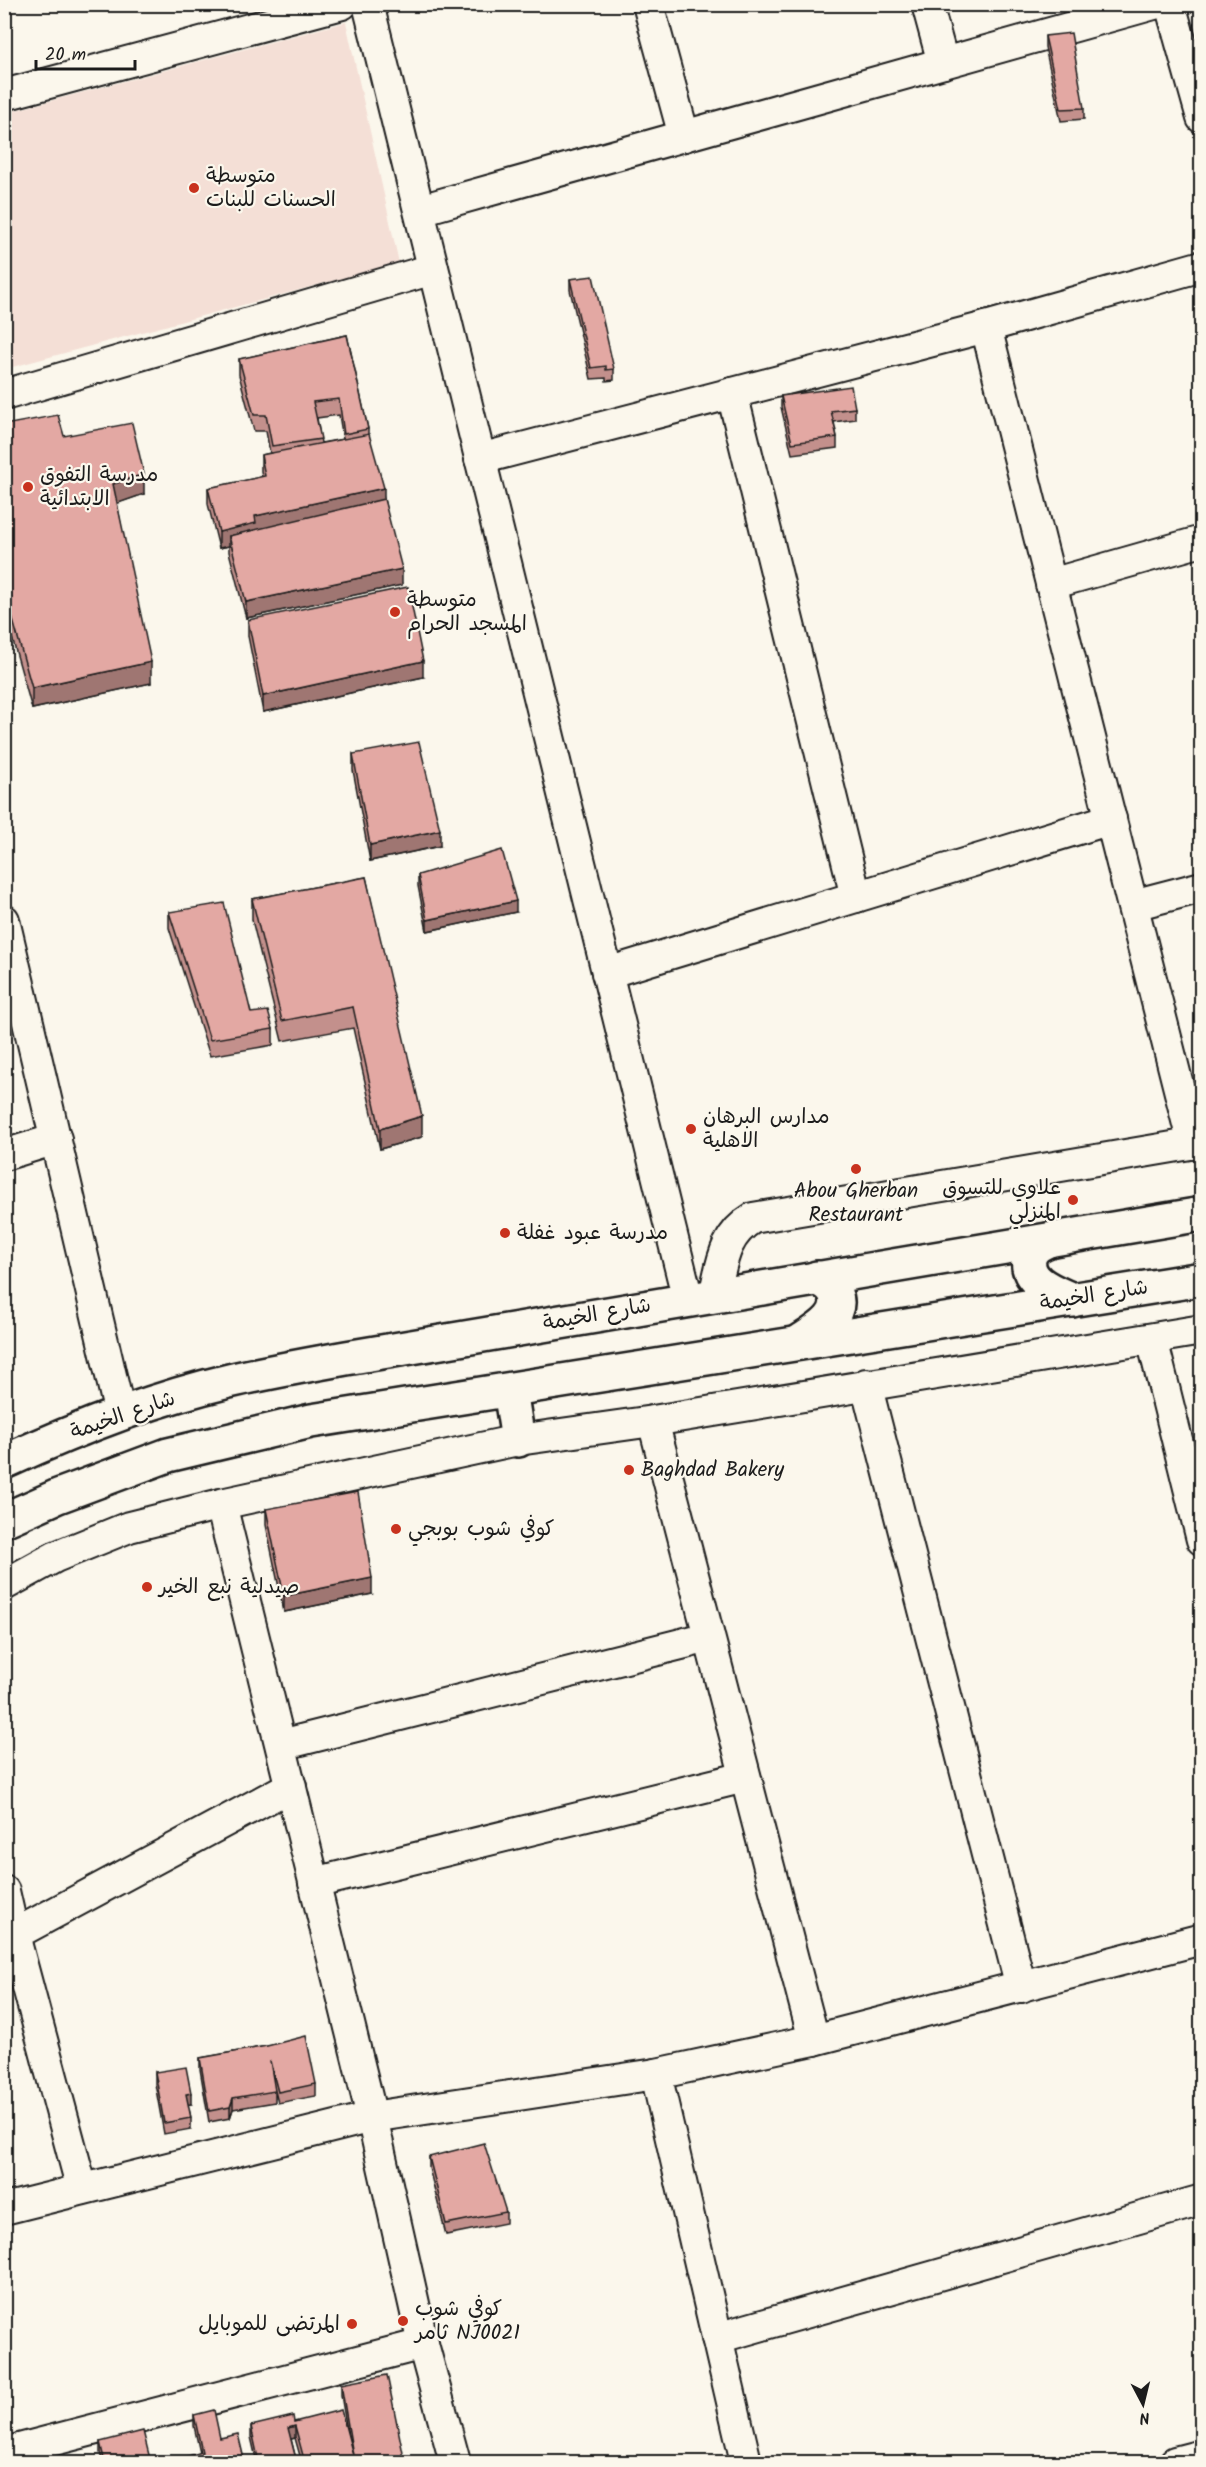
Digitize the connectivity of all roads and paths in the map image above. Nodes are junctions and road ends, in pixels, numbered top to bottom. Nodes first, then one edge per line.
1 (342, 4) edge
2 (368, 4) edge
3 (648, 4) edge
4 (927, 4) edge
5 (1154, 4) edge
6 (1170, 4) edge
7 (943, 63) junction
8 (4, 95) edge
9 (1202, 118) edge
10 (684, 136) junction
11 (420, 210) junction
12 (1202, 266) edge
13 (434, 269) junction
14 (986, 327) junction
15 (732, 393) junction
16 (4, 395) edge
17 (480, 459) junction
18 (1202, 541) edge
19 (1051, 584) junction
20 (1111, 819) junction
21 (1202, 887) edge
22 (856, 897) junction
23 (1133, 905) junction
24 (4, 920) edge
25 (607, 973) junction
26 (56, 1139) junction
27 (1197, 1143) edge
28 (4, 1155) edge
29 (1202, 1214) edge
30 (1049, 1240) junction
31 (817, 1278) junction
32 (1202, 1279) edge
33 (701, 1298) junction
34 (1072, 1300) junction
35 (1202, 1330) edge
36 (1152, 1339) junction
37 (796, 1344) junction
38 (866, 1384) junction
39 (510, 1390) junction
40 (120, 1414) junction
41 (653, 1420) junction
42 (518, 1440) junction
43 (4, 1462) edge
44 (221, 1504) junction
45 (4, 1520) edge
46 (1202, 1540) edge
47 (4, 1585) edge
48 (709, 1637) junction
49 (281, 1745) junction
50 (746, 1777) junction
51 (291, 1786) junction
52 (314, 1883) junction
53 (4, 1891) edge
54 (9, 1937) edge
55 (1202, 1939) edge
56 (1021, 1987) junction
57 (814, 2040) junction
58 (656, 2074) junction
59 (372, 2117) junction
60 (82, 2189) junction
61 (1202, 2200) edge
62 (4, 2209) edge
63 (717, 2338) junction
64 (423, 2344) junction
65 (4, 2453) edge
66 (1202, 2455) edge
67 (454, 2463) edge
68 (746, 2463) edge
69 (1175, 2463) edge

1 - 8 street
2 - 11 street
3 - 10 street
4 - 7 street
5 - 7 street
6 - 9 street
7 - 10 street
10 - 11 street
11 - 13 street
12 - 14 street
13 - 16 street
13 - 17 street
14 - 15 street
14 - 19 street
15 - 17 street
15 - 22 street
17 - 25 street
18 - 19 street
19 - 20 street
20 - 22 street
20 - 23 street
21 - 23 street
22 - 25 street
23 - 27 street
24 - 26 street
25 - 33 street
26 - 28 street
26 - 40 street
27 - 33 street
29 - 30 street, شارع الخيمة
30 - 31 street, شارع الخيمة
30 - 34 street
31 - 33 street, شارع الخيمة
31 - 37 street
32 - 34 street, شارع الخيمة
33 - 40 street, شارع الخيمة
34 - 37 street, شارع الخيمة
35 - 36 street
36 - 38 street
36 - 46 street
37 - 39 street, شارع الخيمة
38 - 41 street
38 - 56 street
39 - 42 street
39 - 45 street, شارع الخيمة
40 - 43 street, شارع الخيمة
41 - 42 street
41 - 48 street
42 - 44 street
44 - 47 street
44 - 49 street
48 - 49 street
48 - 50 street
49 - 51 street
50 - 52 street
50 - 57 street
51 - 52 street
51 - 54 street
52 - 59 street
53 - 54 street
54 - 60 street
55 - 56 street
56 - 57 street
57 - 58 street
58 - 59 street
58 - 63 street
59 - 60 street
59 - 64 street
60 - 62 street
61 - 63 street
63 - 68 street
64 - 65 street
64 - 67 street
66 - 69 street

